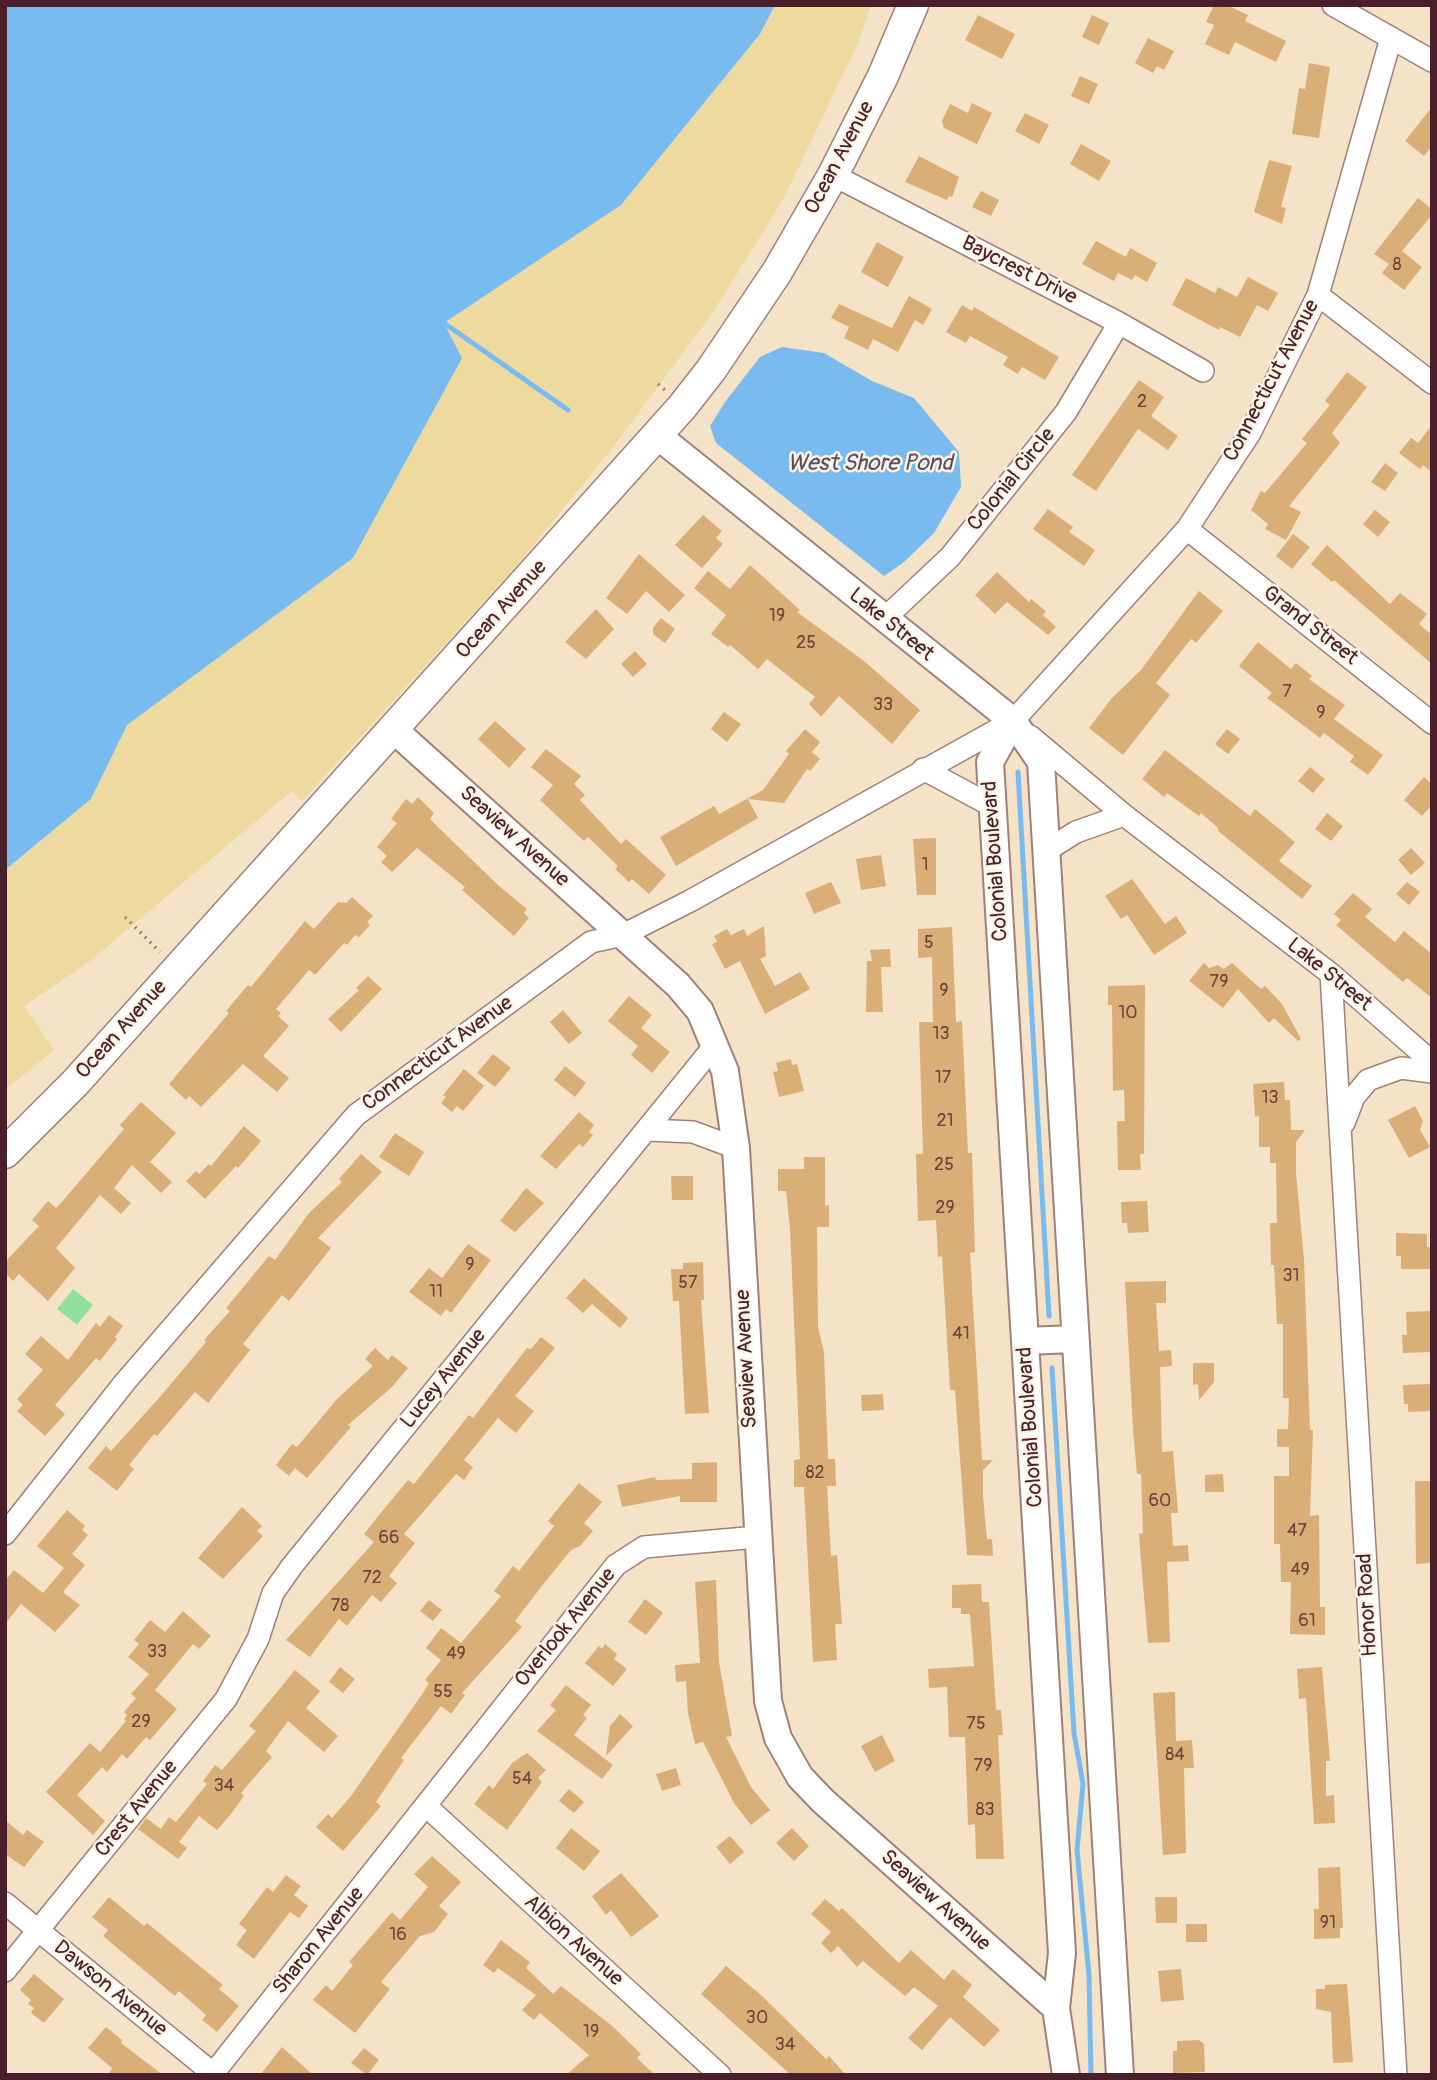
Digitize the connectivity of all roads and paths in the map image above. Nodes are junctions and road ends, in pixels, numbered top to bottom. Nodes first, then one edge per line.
1 (913, 5) edge
2 (1333, 5) edge
3 (1391, 38) junction
4 (1432, 61) edge
5 (833, 175) junction
6 (1318, 295) junction
7 (1119, 323) junction
8 (1203, 371) dead end
9 (1432, 383) edge
10 (658, 436) junction
11 (1187, 529) junction
12 (884, 619) junction
13 (1013, 721) junction
14 (1432, 723) edge
15 (393, 729) junction
16 (923, 769) junction
17 (992, 806) junction
18 (1124, 815) junction
19 (1046, 851) junction
20 (125, 917) dead end
21 (623, 935) junction
22 (177, 969) junction
23 (1331, 974) junction
24 (715, 1045) junction
25 (1432, 1062) edge
26 (1432, 1072) edge
27 (648, 1130) junction
28 (1341, 1135) junction
29 (736, 1148) junction
30 (5, 1153) edge
31 (1073, 1339) junction
32 (1026, 1341) junction
33 (5, 1534) edge
34 (757, 1537) junction
35 (258, 1639) joint
36 (426, 1806) junction
37 (5, 1903) edge
38 (38, 1931) junction
39 (5, 1971) edge
40 (1056, 2008) junction
41 (214, 2074) edge
42 (720, 2075) edge
43 (1066, 2075) edge
44 (1120, 2075) edge
45 (1396, 2075) edge

1 - 5 main road, Ocean Avenue
2 - 3 street
3 - 4 street
3 - 6 street, Connecticut Avenue
5 - 7 street, Baycrest Drive
5 - 10 main road, Ocean Avenue
6 - 9 street
6 - 11 street, Connecticut Avenue
7 - 8 street, Baycrest Drive
7 - 12 street, Colonial Circle
10 - 12 street, Lake Street
10 - 15 main road, Ocean Avenue
11 - 13 street, Connecticut Avenue
11 - 14 street, Grand Street
12 - 13 street, Lake Street
13 - 16 street, Connecticut Avenue
13 - 17 street, Colonial Boulevard
13 - 18 street, Lake Street
13 - 19 street
15 - 21 street, Seaview Avenue
15 - 22 main road, Ocean Avenue
16 - 17 street
16 - 21 street, Connecticut Avenue
17 - 32 street, Colonial Boulevard
18 - 19 street
18 - 23 street, Lake Street
19 - 31 street
20 - 22 path
21 - 24 street, Seaview Avenue
21 - 33 street, Connecticut Avenue
22 - 30 main road, Ocean Avenue
23 - 25 street, Lake Street
23 - 28 street, Honor Road
24 - 27 street, Lucey Avenue
24 - 29 street, Seaview Avenue
26 - 28 street, Honor Road
27 - 29 street
27 - 35 street, Lucey Avenue
28 - 45 street, Honor Road
29 - 34 street, Seaview Avenue
31 - 32 street
31 - 44 street
32 - 40 street, Colonial Boulevard
34 - 36 street, Overlook Avenue
34 - 40 street, Seaview Avenue
35 - 38 street, Crest Avenue
36 - 41 street, Sharon Avenue
36 - 42 street, Albion Avenue
37 - 38 street, Dawson Avenue
38 - 39 street, Crest Avenue
38 - 41 street, Dawson Avenue
40 - 43 street, Colonial Boulevard

